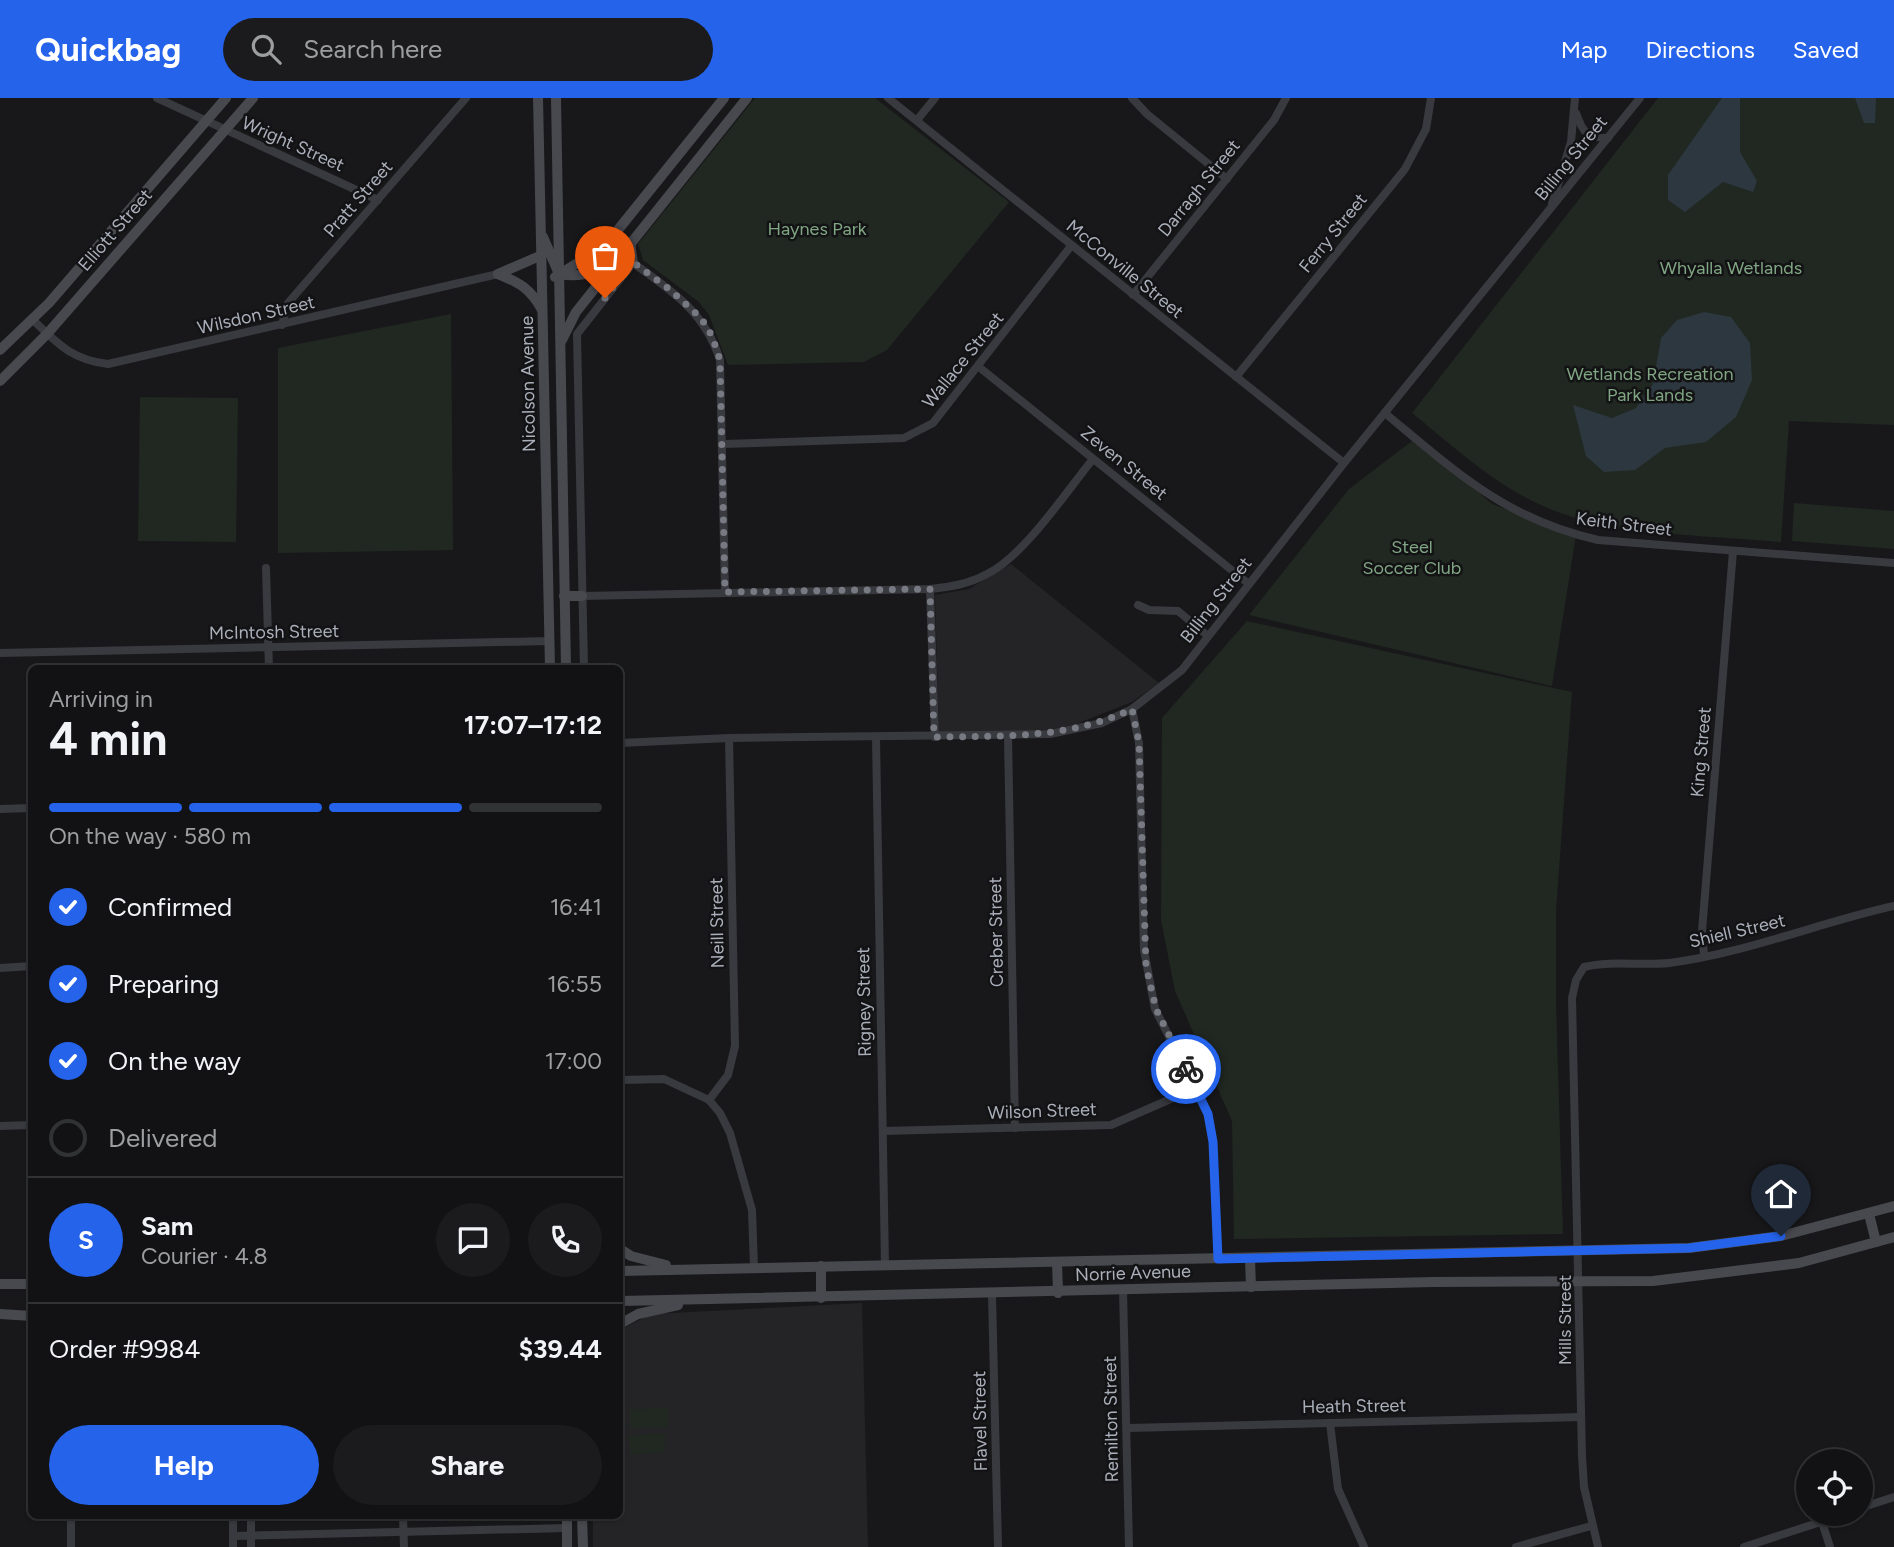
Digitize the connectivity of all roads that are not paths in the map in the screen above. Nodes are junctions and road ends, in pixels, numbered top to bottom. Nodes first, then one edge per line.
1 (157, 98) edge
2 (226, 98) edge
3 (253, 98) edge
4 (466, 98) edge
5 (538, 98) edge
6 (556, 98) edge
7 (724, 98) edge
8 (747, 98) edge
9 (888, 98) edge
10 (935, 98) edge
11 (1132, 98) edge
12 (1286, 98) edge
13 (1431, 98) edge
14 (1575, 98) edge
15 (1640, 98) edge
16 (1575, 110) junction
17 (916, 120) junction
18 (206, 121) junction
19 (538, 121) junction
20 (556, 121) junction
21 (225, 131) junction
22 (1608, 138) junction
23 (1227, 178) junction
24 (378, 200) junction
25 (1548, 212) junction
26 (542, 235) junction
27 (558, 242) junction
28 (630, 242) junction
29 (1071, 246) junction
30 (542, 255) junction
31 (614, 262) junction
32 (633, 262) junction
33 (578, 263) junction
34 (498, 274) junction
35 (559, 274) junction
36 (1133, 295) junction
37 (544, 313) junction
38 (33, 320) junction
39 (282, 325) junction
40 (544, 330) junction
41 (47, 334) junction
42 (560, 348) junction
43 (0, 350) edge
44 (17, 365) junction
45 (979, 367) junction
46 (0, 369) edge
47 (1236, 377) junction
48 (0, 381) edge
49 (1386, 414) junction
50 (723, 444) junction
51 (1093, 459) junction
52 (1344, 463) junction
53 (562, 505) junction
54 (548, 506) junction
55 (1733, 551) junction
56 (1894, 563) edge
57 (266, 568) dead end
58 (1249, 584) junction
59 (930, 589) junction
60 (725, 592) junction
61 (564, 596) junction
62 (582, 596) junction
63 (1138, 606) dead end
64 (1208, 636) junction
65 (549, 642) junction
66 (268, 648) junction
67 (0, 653) edge
68 (269, 665) edge
69 (550, 665) edge
70 (566, 665) edge
71 (584, 665) edge
72 (1132, 709) junction
73 (1008, 736) junction
74 (876, 737) junction
75 (934, 737) junction
76 (729, 738) junction
77 (623, 743) edge
78 (28, 808) edge
79 (0, 809) edge
80 (1894, 906) edge
81 (1704, 955) junction
82 (28, 966) edge
83 (1584, 967) joint
84 (0, 968) edge
85 (623, 1080) edge
86 (1195, 1088) junction
87 (709, 1100) junction
88 (28, 1125) edge
89 (0, 1126) edge
90 (1016, 1128) junction
91 (883, 1131) junction
92 (1894, 1206) edge
93 (1869, 1214) junction
94 (1894, 1237) edge
95 (1876, 1242) junction
96 (1580, 1250) junction
97 (623, 1251) edge
98 (1218, 1259) junction
99 (1250, 1259) junction
100 (1057, 1262) junction
101 (885, 1265) junction
102 (821, 1266) junction
103 (754, 1268) junction
104 (696, 1269) junction
105 (623, 1271) edge
106 (1581, 1282) junction
107 (0, 1284) edge
108 (28, 1284) edge
109 (1251, 1287) junction
110 (1123, 1290) junction
111 (1058, 1293) junction
112 (992, 1295) junction
113 (821, 1298) junction
114 (701, 1300) junction
115 (623, 1301) edge
116 (0, 1314) edge
117 (28, 1316) edge
118 (623, 1322) edge
119 (1581, 1417) junction
120 (1330, 1423) junction
121 (1128, 1428) junction
122 (1894, 1497) edge
123 (1873, 1504) edge
124 (71, 1519) edge
125 (233, 1519) edge
126 (251, 1519) edge
127 (403, 1519) edge
128 (566, 1519) edge
129 (582, 1519) edge
130 (1591, 1526) junction
131 (1810, 1526) edge
132 (1823, 1526) edge
133 (567, 1528) junction
134 (404, 1530) junction
135 (251, 1535) junction
136 (233, 1536) junction
137 (71, 1547) edge
138 (233, 1547) edge
139 (251, 1547) edge
140 (404, 1547) edge
141 (567, 1547) edge
142 (583, 1547) edge
143 (998, 1547) edge
144 (1129, 1547) edge
145 (1364, 1547) edge
146 (1516, 1547) edge
147 (1598, 1547) edge
148 (1744, 1547) edge
149 (1830, 1547) edge

1 - 18 street, Wright Street
2 - 18 main road, Elliott Street
3 - 21 main road, Elliott Street
4 - 24 street, Pratt Street
5 - 19 main road, Nicolson Avenue
6 - 20 main road, Nicolson Avenue
7 - 33 main road
8 - 28 main road
9 - 17 street, McConville Street
10 - 17 street
11 - 23 street
12 - 23 street, Darragh Street
13 - 47 street, Ferry Street
14 - 16 street
15 - 22 street, Billing Street
16 - 22 street
16 - 25 street
17 - 29 street, McConville Street
18 - 21 street, Wright Street
18 - 38 main road, Elliott Street
19 - 20 main road
19 - 26 main road, Nicolson Avenue
20 - 27 main road, Nicolson Avenue
21 - 24 street, Wright Street
21 - 41 main road, Elliott Street
22 - 25 street, Billing Street
23 - 36 street, Darragh Street
24 - 39 street, Pratt Street
25 - 49 street, Billing Street
26 - 30 main road, Nicolson Avenue
26 - 35 main road
27 - 33 main road
27 - 35 main road, Nicolson Avenue
28 - 31 main road
28 - 32 main road
29 - 36 street, McConville Street
29 - 45 street, Wallace Street
30 - 34 main road
30 - 37 main road, Nicolson Avenue
31 - 32 main road
31 - 35 main road
31 - 42 main road
32 - 50 street
32 - 62 street
33 - 35 main road
34 - 37 main road
34 - 39 street, Wilsdon Street
35 - 40 main road
35 - 42 main road, Nicolson Avenue
36 - 47 street, McConville Street
37 - 40 main road, Nicolson Avenue
38 - 41 street, Wilsdon Street
38 - 43 main road, Elliott Street
39 - 41 street, Wilsdon Street
40 - 54 main road, Nicolson Avenue
41 - 44 main road, Elliott Street
42 - 53 main road, Nicolson Avenue
44 - 46 main road
44 - 48 main road, Elliott Street
45 - 50 street, Wallace Street
45 - 51 street, Zeven Street
47 - 52 street, McConville Street
49 - 52 street, Billing Street
49 - 55 street, Keith Street
50 - 60 street
51 - 58 street, Zeven Street
51 - 59 street
52 - 58 street, Billing Street
53 - 54 main road
53 - 61 main road, Nicolson Avenue
54 - 65 main road, Nicolson Avenue
55 - 56 street, Keith Street
55 - 81 street, King Street
57 - 66 street
58 - 64 street, Billing Street
59 - 60 street
59 - 75 street
60 - 62 street
61 - 62 main road
61 - 70 main road, Nicolson Avenue
62 - 71 street
63 - 64 street
64 - 72 street, Billing Street
65 - 66 street, McIntosh Street
65 - 69 main road, Nicolson Avenue
66 - 67 street, McIntosh Street
66 - 68 street
72 - 73 street, Billing Street
72 - 86 street
73 - 75 street, Billing Street
73 - 90 street, Creber Street
74 - 75 street, Billing Street
74 - 76 street, Billing Street
74 - 91 street, Rigney Street
76 - 77 street, Billing Street
76 - 87 street, Neill Street
78 - 79 street
80 - 81 street, Shiell Street
81 - 83 street, Shiell Street
82 - 84 street
83 - 96 street, Mills Street
85 - 87 street
86 - 90 street, Wilson Street
86 - 98 street
87 - 103 street
88 - 89 street
90 - 91 street, Wilson Street
91 - 101 street, Rigney Street
92 - 93 main road, Norrie Avenue
93 - 95 main road
93 - 96 main road, Norrie Avenue
94 - 95 main road, Norrie Avenue
95 - 106 main road, Norrie Avenue
96 - 99 main road, Norrie Avenue
96 - 106 street, Mills Street
97 - 104 main road
98 - 99 main road, Norrie Avenue
98 - 100 main road, Norrie Avenue
99 - 109 main road
100 - 101 main road, Norrie Avenue
100 - 111 main road
101 - 102 main road, Norrie Avenue
102 - 103 main road, Norrie Avenue
102 - 113 main road
103 - 104 main road, Norrie Avenue
104 - 105 main road, Norrie Avenue
106 - 109 main road, Norrie Avenue
106 - 119 street, Mills Street
107 - 108 main road
109 - 110 main road, Norrie Avenue
110 - 111 main road, Norrie Avenue
110 - 121 street, Remilton Street
111 - 112 main road, Norrie Avenue
112 - 113 main road, Norrie Avenue
112 - 143 street, Flavel Street
113 - 114 main road, Norrie Avenue
114 - 115 main road, Norrie Avenue
114 - 118 main road
116 - 117 main road
119 - 120 street, Heath Street
119 - 130 street, Mills Street
120 - 121 street, Heath Street
120 - 145 street
121 - 144 street, Remilton Street
122 - 123 street
124 - 137 street
125 - 136 street
126 - 135 street
127 - 134 street
128 - 133 main road
129 - 142 main road
130 - 146 street
130 - 147 street, Mills Street
131 - 148 street
132 - 149 street
133 - 134 street
133 - 141 main road
134 - 135 street
134 - 140 street
135 - 136 street
135 - 139 street
136 - 138 street

